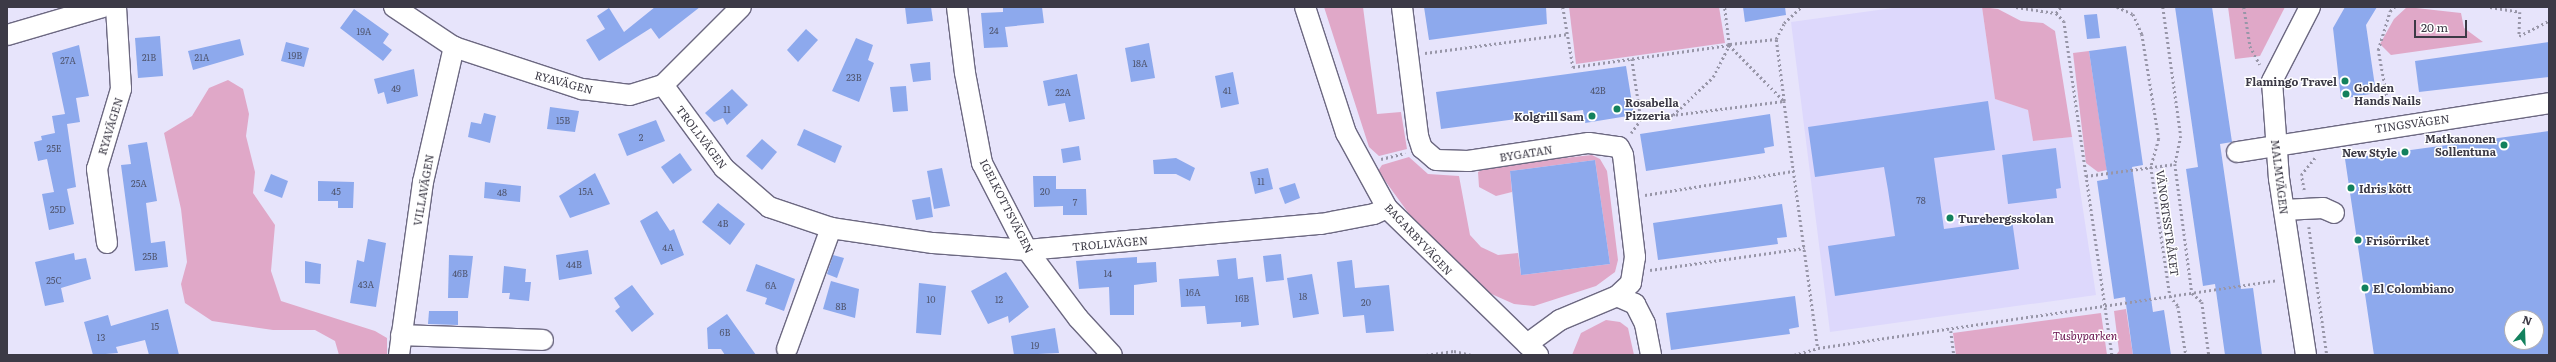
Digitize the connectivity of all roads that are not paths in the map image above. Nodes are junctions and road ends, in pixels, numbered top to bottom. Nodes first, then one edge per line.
1 (103, 7) edge
2 (116, 7) edge
3 (394, 7) edge
4 (741, 7) edge
5 (958, 7) edge
6 (1305, 7) edge
7 (1402, 7) edge
8 (2310, 7) edge
9 (7, 35) edge
10 (454, 47) junction
11 (663, 85) junction
12 (2549, 103) edge
13 (2275, 144) junction
14 (2237, 152) dead end
15 (1388, 208) junction
16 (2284, 210) junction
17 (2334, 213) dead end
18 (831, 228) junction
19 (106, 243) dead end
20 (1027, 250) junction
21 (1617, 296) junction
22 (401, 335) junction
23 (543, 340) dead end
24 (787, 349) dead end
25 (1533, 350) edge
26 (399, 355) edge
27 (1112, 355) edge
28 (1652, 355) edge
29 (2306, 355) edge

1 - 9 street
2 - 19 street, RYAVÄGEN
3 - 10 street, RYAVÄGEN
4 - 11 street, RYAVÄGEN
5 - 20 street, IGELKOTTSVÄGEN
6 - 15 street, BAGARBYVÄGEN
7 - 21 street, BYGATAN
8 - 13 street, MALMVÄGEN
10 - 11 street, RYAVÄGEN
10 - 22 street, VILLAVÄGEN
11 - 18 street, TROLLVÄGEN
12 - 13 street, TINGSVÄGEN
13 - 14 street, TINGSVÄGEN
13 - 16 street, MALMVÄGEN
15 - 20 street, TROLLVÄGEN
15 - 25 street, BAGARBYVÄGEN
16 - 17 street
16 - 29 street, MALMVÄGEN
18 - 20 street, TROLLVÄGEN
18 - 24 street
20 - 27 street, IGELKOTTSVÄGEN
21 - 25 street
21 - 28 street
22 - 23 street
22 - 26 street, VILLAVÄGEN

